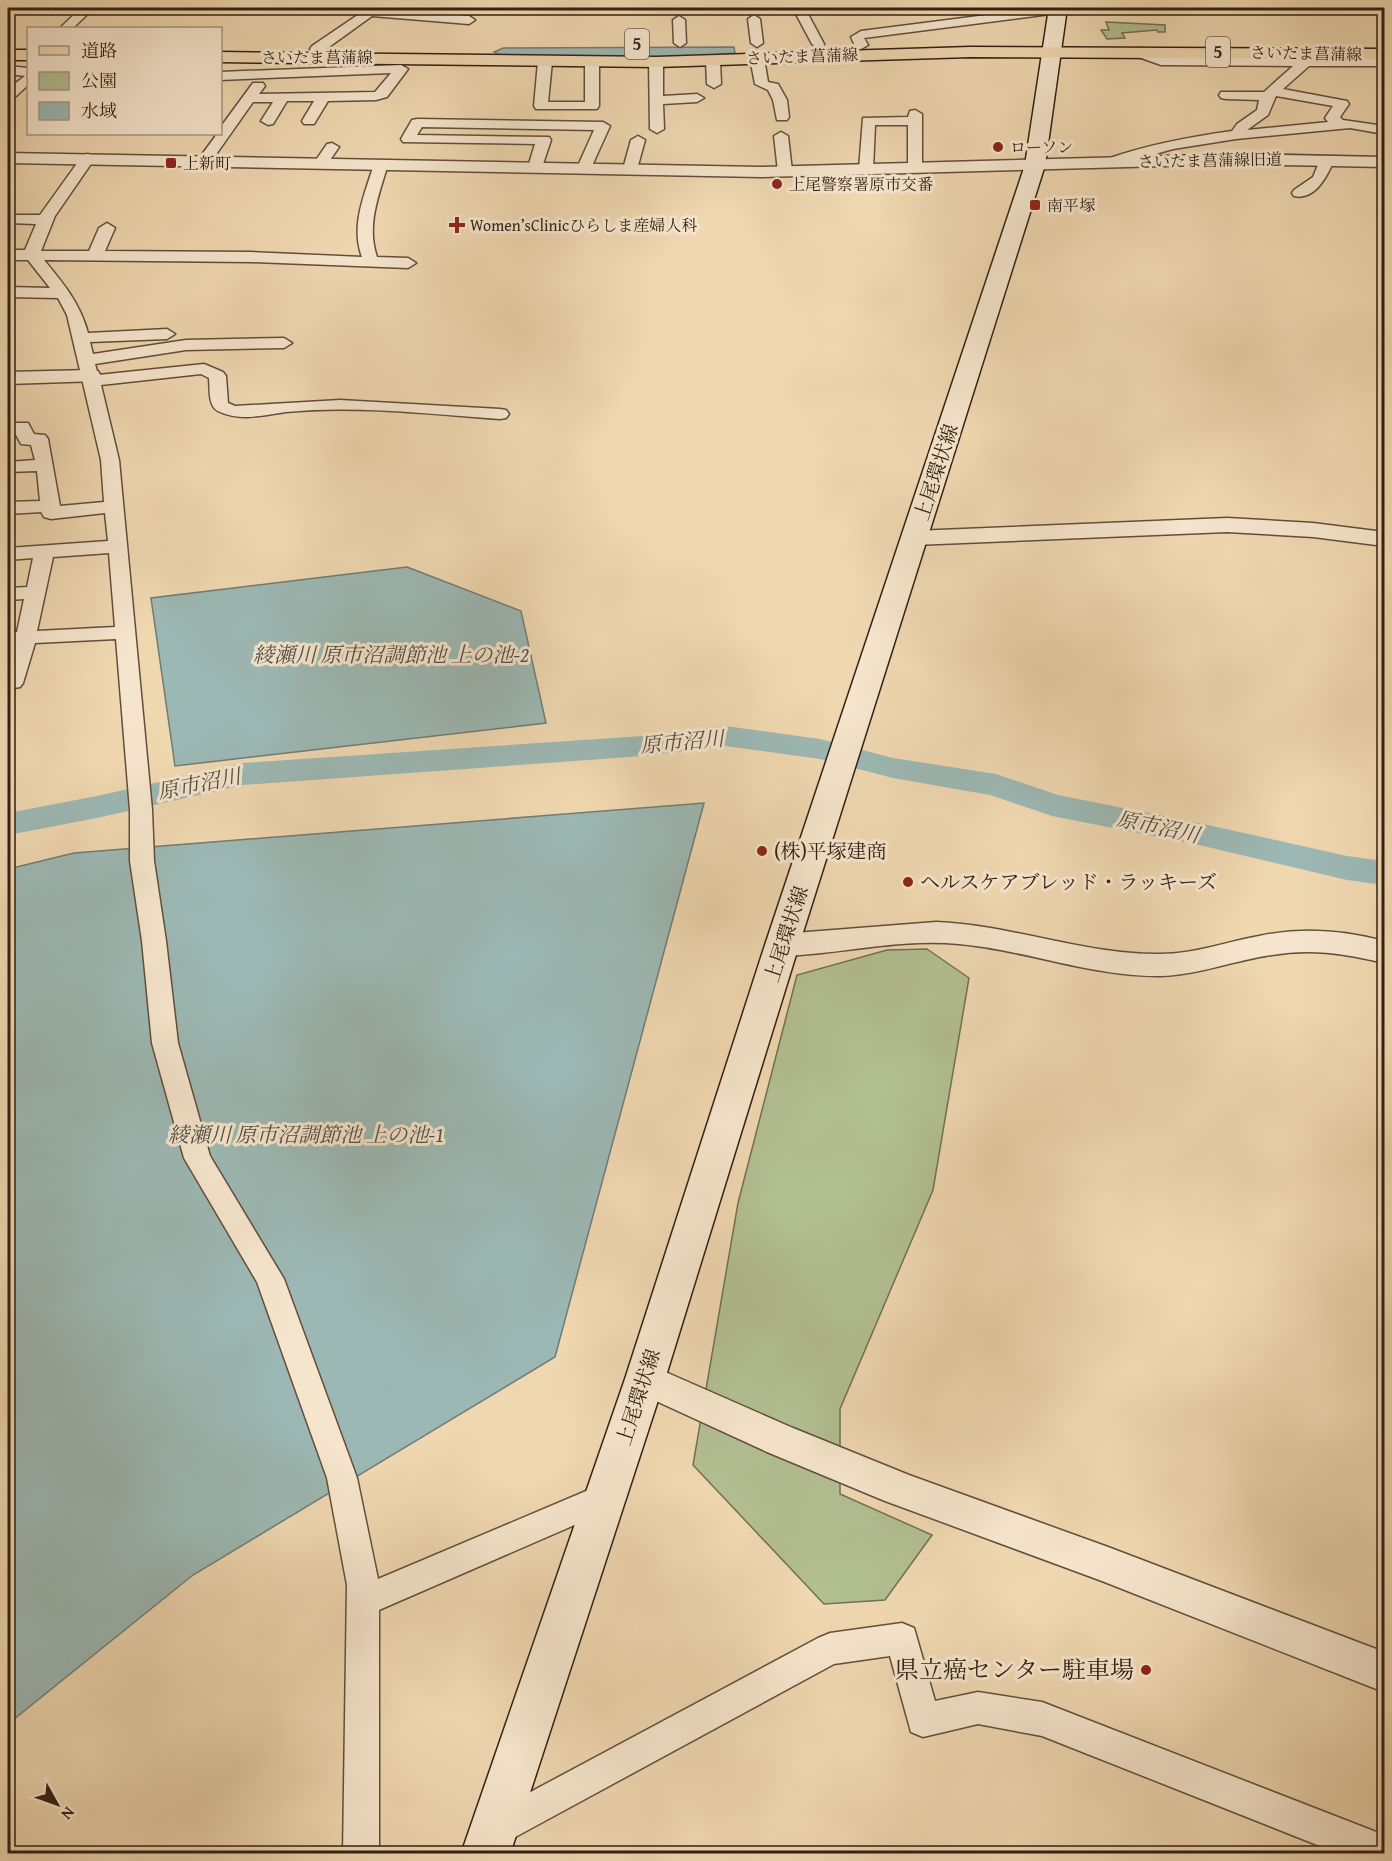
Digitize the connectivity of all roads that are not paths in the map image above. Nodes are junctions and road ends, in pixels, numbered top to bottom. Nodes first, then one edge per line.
1 (88, 8) edge
2 (1058, 8) edge
3 (372, 9) edge
4 (1007, 11) edge
5 (802, 14) dead end
6 (754, 19) dead end
7 (469, 20) dead end
8 (679, 20) dead end
9 (67, 27) edge
10 (600, 44) dead end
11 (680, 44) junction
12 (818, 44) junction
13 (861, 45) junction
14 (1384, 46) edge
15 (1052, 49) junction
16 (1342, 49) junction
17 (8, 50) edge
18 (27, 50) edge
19 (222, 50) edge
20 (750, 51) junction
21 (1138, 52) junction
22 (310, 53) junction
23 (498, 53) junction
24 (658, 53) junction
25 (1316, 53) junction
26 (1384, 54) edge
27 (8, 56) edge
28 (222, 57) edge
29 (713, 60) junction
30 (1241, 60) junction
31 (545, 62) junction
32 (592, 62) junction
33 (1362, 62) junction
34 (1384, 62) edge
35 (27, 68) edge
36 (8, 70) edge
37 (1296, 72) junction
38 (270, 74) junction
39 (222, 76) edge
40 (1332, 76) dead end
41 (1366, 76) dead end
42 (1249, 80) dead end
43 (714, 84) dead end
44 (1270, 93) junction
45 (1226, 95) dead end
46 (8, 96) edge
47 (283, 97) junction
48 (323, 97) junction
49 (249, 98) junction
50 (697, 98) dead end
51 (657, 100) junction
52 (782, 117) dead end
53 (268, 121) dead end
54 (309, 121) dead end
55 (1340, 125) junction
56 (657, 129) dead end
57 (1384, 130) edge
58 (1236, 135) junction
59 (781, 136) dead end
60 (638, 140) dead end
61 (332, 147) dead end
62 (8, 158) edge
63 (88, 158) junction
64 (205, 160) junction
65 (1327, 160) junction
66 (1112, 162) junction
67 (1384, 162) edge
68 (321, 163) junction
69 (381, 164) junction
70 (1035, 165) junction
71 (535, 167) junction
72 (584, 168) junction
73 (915, 168) junction
74 (630, 169) junction
75 (866, 169) junction
76 (785, 171) junction
77 (1299, 193) dead end
78 (8, 219) edge
79 (46, 220) junction
80 (107, 228) dead end
81 (8, 255) edge
82 (32, 255) junction
83 (95, 255) junction
84 (371, 261) junction
85 (408, 263) dead end
86 (8, 292) edge
87 (62, 293) junction
88 (170, 334) dead end
89 (79, 338) junction
90 (285, 343) dead end
91 (89, 372) junction
92 (8, 378) edge
93 (500, 414) dead end
94 (8, 428) edge
95 (45, 465) junction
96 (8, 467) edge
97 (51, 506) junction
98 (115, 506) junction
99 (8, 508) edge
100 (914, 538) junction
101 (1384, 539) edge
102 (119, 546) junction
103 (44, 552) junction
104 (8, 554) edge
105 (36, 592) junction
106 (8, 594) edge
107 (125, 633) junction
108 (17, 638) edge
109 (8, 683) edge
110 (782, 945) junction
111 (1384, 952) edge
112 (645, 1378) junction
113 (605, 1497) junction
114 (363, 1601) junction
115 (1384, 1672) edge
116 (488, 1842) edge
117 (1384, 1853) edge
118 (361, 1854) edge

1 - 9 street
2 - 4 street
2 - 15 main road, 上尾環状線
3 - 7 street
3 - 22 street
4 - 13 street
5 - 12 street
6 - 20 street
8 - 11 street
10 - 23 main road, さいたま菖蒲線 / 5
11 - 20 main road, さいたま菖蒲線 / 5
11 - 24 main road, さいたま菖蒲線 / 5
12 - 13 main road, さいたま菖蒲線 / 5
12 - 20 main road, さいたま菖蒲線 / 5
13 - 15 main road, さいたま菖蒲線 / 5
14 - 16 main road, さいたま菖蒲線 / 5
15 - 20 main road, さいたま菖蒲線 / 5
15 - 21 main road, さいたま菖蒲線 / 5
15 - 25 main road, さいたま菖蒲線 / 5
15 - 70 main road, 上尾環状線
16 - 25 main road, さいたま菖蒲線 / 5
16 - 26 main road, さいたま菖蒲線 / 5
17 - 18 main road
19 - 22 main road, さいたま菖蒲線 / 5
20 - 29 main road, さいたま菖蒲線 / 5
20 - 52 street
21 - 25 main road, さいたま菖蒲線 / 5
21 - 30 street
22 - 23 main road, さいたま菖蒲線 / 5
22 - 28 main road, さいたま菖蒲線 / 5
22 - 38 street
23 - 31 main road, さいたま菖蒲線 / 5
24 - 29 main road, さいたま菖蒲線 / 5
24 - 32 main road, さいたま菖蒲線 / 5
24 - 51 street
25 - 30 street
25 - 33 street
25 - 37 street
27 - 35 main road
29 - 43 street
30 - 42 street
31 - 32 main road, さいたま菖蒲線 / 5
31 - 32 street
33 - 34 street
33 - 41 street
35 - 36 street
35 - 46 street
37 - 40 street
37 - 44 street
38 - 39 street
38 - 48 street
38 - 49 street
44 - 45 street
44 - 55 street
44 - 58 street
47 - 48 street
47 - 49 street
47 - 53 street
48 - 54 street
49 - 64 street
50 - 51 street
51 - 56 street
55 - 57 street
55 - 58 street
58 - 66 street
59 - 76 street
60 - 74 street
61 - 68 street
62 - 63 street, さいたま菖蒲線旧道
63 - 64 street, さいたま菖蒲線旧道
63 - 79 street
64 - 68 street, さいたま菖蒲線旧道
65 - 66 street, さいたま菖蒲線旧道
65 - 67 street, さいたま菖蒲線旧道
65 - 77 street
66 - 70 street, さいたま菖蒲線旧道
68 - 69 street, さいたま菖蒲線旧道
69 - 71 street, さいたま菖蒲線旧道
69 - 84 street
70 - 73 street, さいたま菖蒲線旧道
70 - 100 main road, 上尾環状線
71 - 72 street, さいたま菖蒲線旧道
71 - 72 street
72 - 74 street, さいたま菖蒲線旧道
73 - 75 street, さいたま菖蒲線旧道
73 - 75 street
74 - 76 street, さいたま菖蒲線旧道
75 - 76 street, さいたま菖蒲線旧道
78 - 79 street
79 - 82 street
80 - 83 street
81 - 82 street
82 - 83 street
82 - 87 street
83 - 84 street
84 - 85 street
86 - 87 street
87 - 89 street
88 - 89 street
89 - 91 street
90 - 91 street
91 - 92 street
91 - 93 street
91 - 98 street
94 - 95 street
95 - 96 street
95 - 97 street
97 - 98 street
97 - 99 street
98 - 102 street
100 - 101 street
100 - 110 main road, 上尾環状線
102 - 103 street
102 - 107 street
103 - 104 street
103 - 105 street
105 - 106 street
105 - 108 street
107 - 108 street
107 - 114 street
108 - 109 street
110 - 111 street
110 - 112 main road, 上尾環状線
112 - 113 main road, 上尾環状線
112 - 115 street
113 - 114 street
113 - 116 main road, 上尾環状線
114 - 118 street
116 - 117 street

